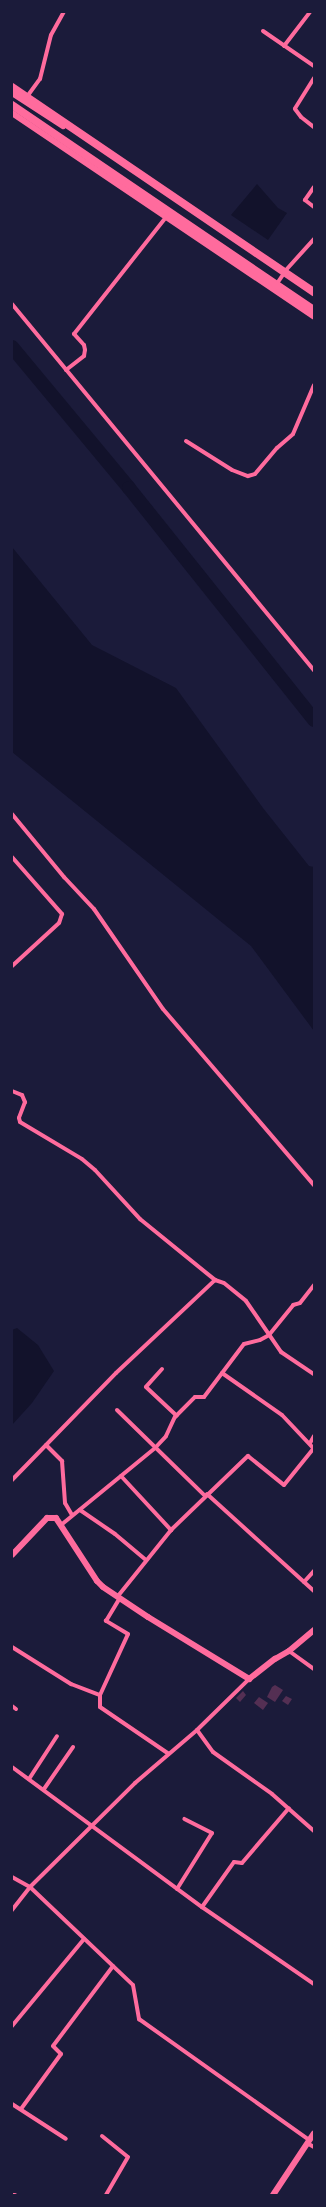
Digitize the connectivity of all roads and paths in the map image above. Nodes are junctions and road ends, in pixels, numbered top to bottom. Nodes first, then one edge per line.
1 (64, 12) edge
2 (310, 12) edge
3 (263, 31) dead end
4 (284, 46) junction
5 (314, 66) edge
6 (314, 78) edge
7 (12, 88) edge
8 (12, 93) edge
9 (23, 101) junction
10 (12, 105) edge
11 (12, 113) edge
12 (314, 127) edge
13 (314, 187) edge
14 (314, 207) edge
15 (166, 217) junction
16 (314, 239) edge
17 (286, 270) junction
18 (314, 288) edge
19 (274, 289) junction
20 (314, 292) edge
21 (12, 304) edge
22 (314, 310) edge
23 (314, 317) edge
24 (66, 370) junction
25 (314, 385) edge
26 (186, 441) dead end
27 (314, 670) edge
28 (12, 814) edge
29 (12, 857) edge
30 (12, 966) edge
31 (12, 1091) edge
32 (314, 1185) edge
33 (215, 1280) junction
34 (314, 1284) edge
35 (268, 1335) junction
36 (162, 1369) dead end
37 (222, 1373) junction
38 (314, 1374) edge
39 (117, 1410) dead end
40 (177, 1416) junction
41 (314, 1436) edge
42 (310, 1443) junction
43 (46, 1445) junction
44 (155, 1448) junction
45 (314, 1449) edge
46 (121, 1476) junction
47 (12, 1480) edge
48 (206, 1495) junction
49 (80, 1510) junction
50 (72, 1515) junction
51 (61, 1525) junction
52 (171, 1530) junction
53 (12, 1556) edge
54 (146, 1560) junction
55 (314, 1571) edge
56 (304, 1582) junction
57 (314, 1591) edge
58 (119, 1597) junction
59 (314, 1630) edge
60 (12, 1647) edge
61 (289, 1651) junction
62 (314, 1669) edge
63 (249, 1679) junction
64 (100, 1695) junction
65 (197, 1730) junction
66 (58, 1736) dead end
67 (73, 1747) dead end
68 (169, 1754) junction
69 (12, 1767) edge
70 (29, 1778) junction
71 (44, 1789) junction
72 (289, 1808) junction
73 (184, 1819) dead end
74 (92, 1826) junction
75 (314, 1832) edge
76 (12, 1877) edge
77 (30, 1887) junction
78 (177, 1889) junction
79 (202, 1907) junction
80 (12, 1910) edge
81 (84, 1939) junction
82 (113, 1966) junction
83 (314, 1984) edge
84 (12, 2026) edge
85 (12, 2104) edge
86 (21, 2109) junction
87 (314, 2133) edge
88 (102, 2136) dead end
89 (66, 2139) dead end
90 (308, 2141) junction
91 (314, 2147) edge
92 (12, 2194) edge
93 (15, 2195) edge
94 (106, 2195) edge
95 (273, 2195) edge

1 - 9 street
2 - 4 street
3 - 4 street
4 - 5 street
6 - 12 street
7 - 20 highway
8 - 9 main road
9 - 17 main road
10 - 22 highway
11 - 15 main road
13 - 14 street
15 - 19 main road
15 - 24 street
16 - 17 street
17 - 18 main road
17 - 19 street
19 - 23 main road
21 - 24 street
24 - 27 street
25 - 26 street
28 - 32 street
29 - 30 street
31 - 33 street
33 - 35 street
33 - 43 street
34 - 35 street
35 - 37 street
35 - 38 street
36 - 40 street
37 - 40 street
37 - 42 street
39 - 44 street
40 - 44 street
41 - 42 street
42 - 45 street
43 - 47 street
43 - 50 street
44 - 46 street
44 - 48 street
45 - 48 street
46 - 49 street
46 - 52 street
48 - 52 street
48 - 56 street
49 - 50 street
49 - 54 street
50 - 51 street
51 - 53 main road
51 - 58 main road
52 - 54 street
54 - 58 street
55 - 56 street
56 - 57 street
58 - 63 main road
58 - 64 street
59 - 61 main road
60 - 64 street
61 - 62 street
61 - 63 main road
63 - 65 street
64 - 68 street
65 - 68 street
65 - 72 street
66 - 70 street
67 - 71 street
68 - 74 street
69 - 70 street
70 - 71 street
71 - 74 street
72 - 75 street
72 - 79 street
73 - 78 street
74 - 77 street
74 - 78 street
76 - 77 street
77 - 80 street
77 - 81 street
78 - 79 street
79 - 83 street
81 - 82 street
81 - 84 street
82 - 86 street
82 - 90 street
85 - 86 street
86 - 89 street
87 - 90 main road
88 - 94 street
90 - 91 street
90 - 95 main road
92 - 93 street

